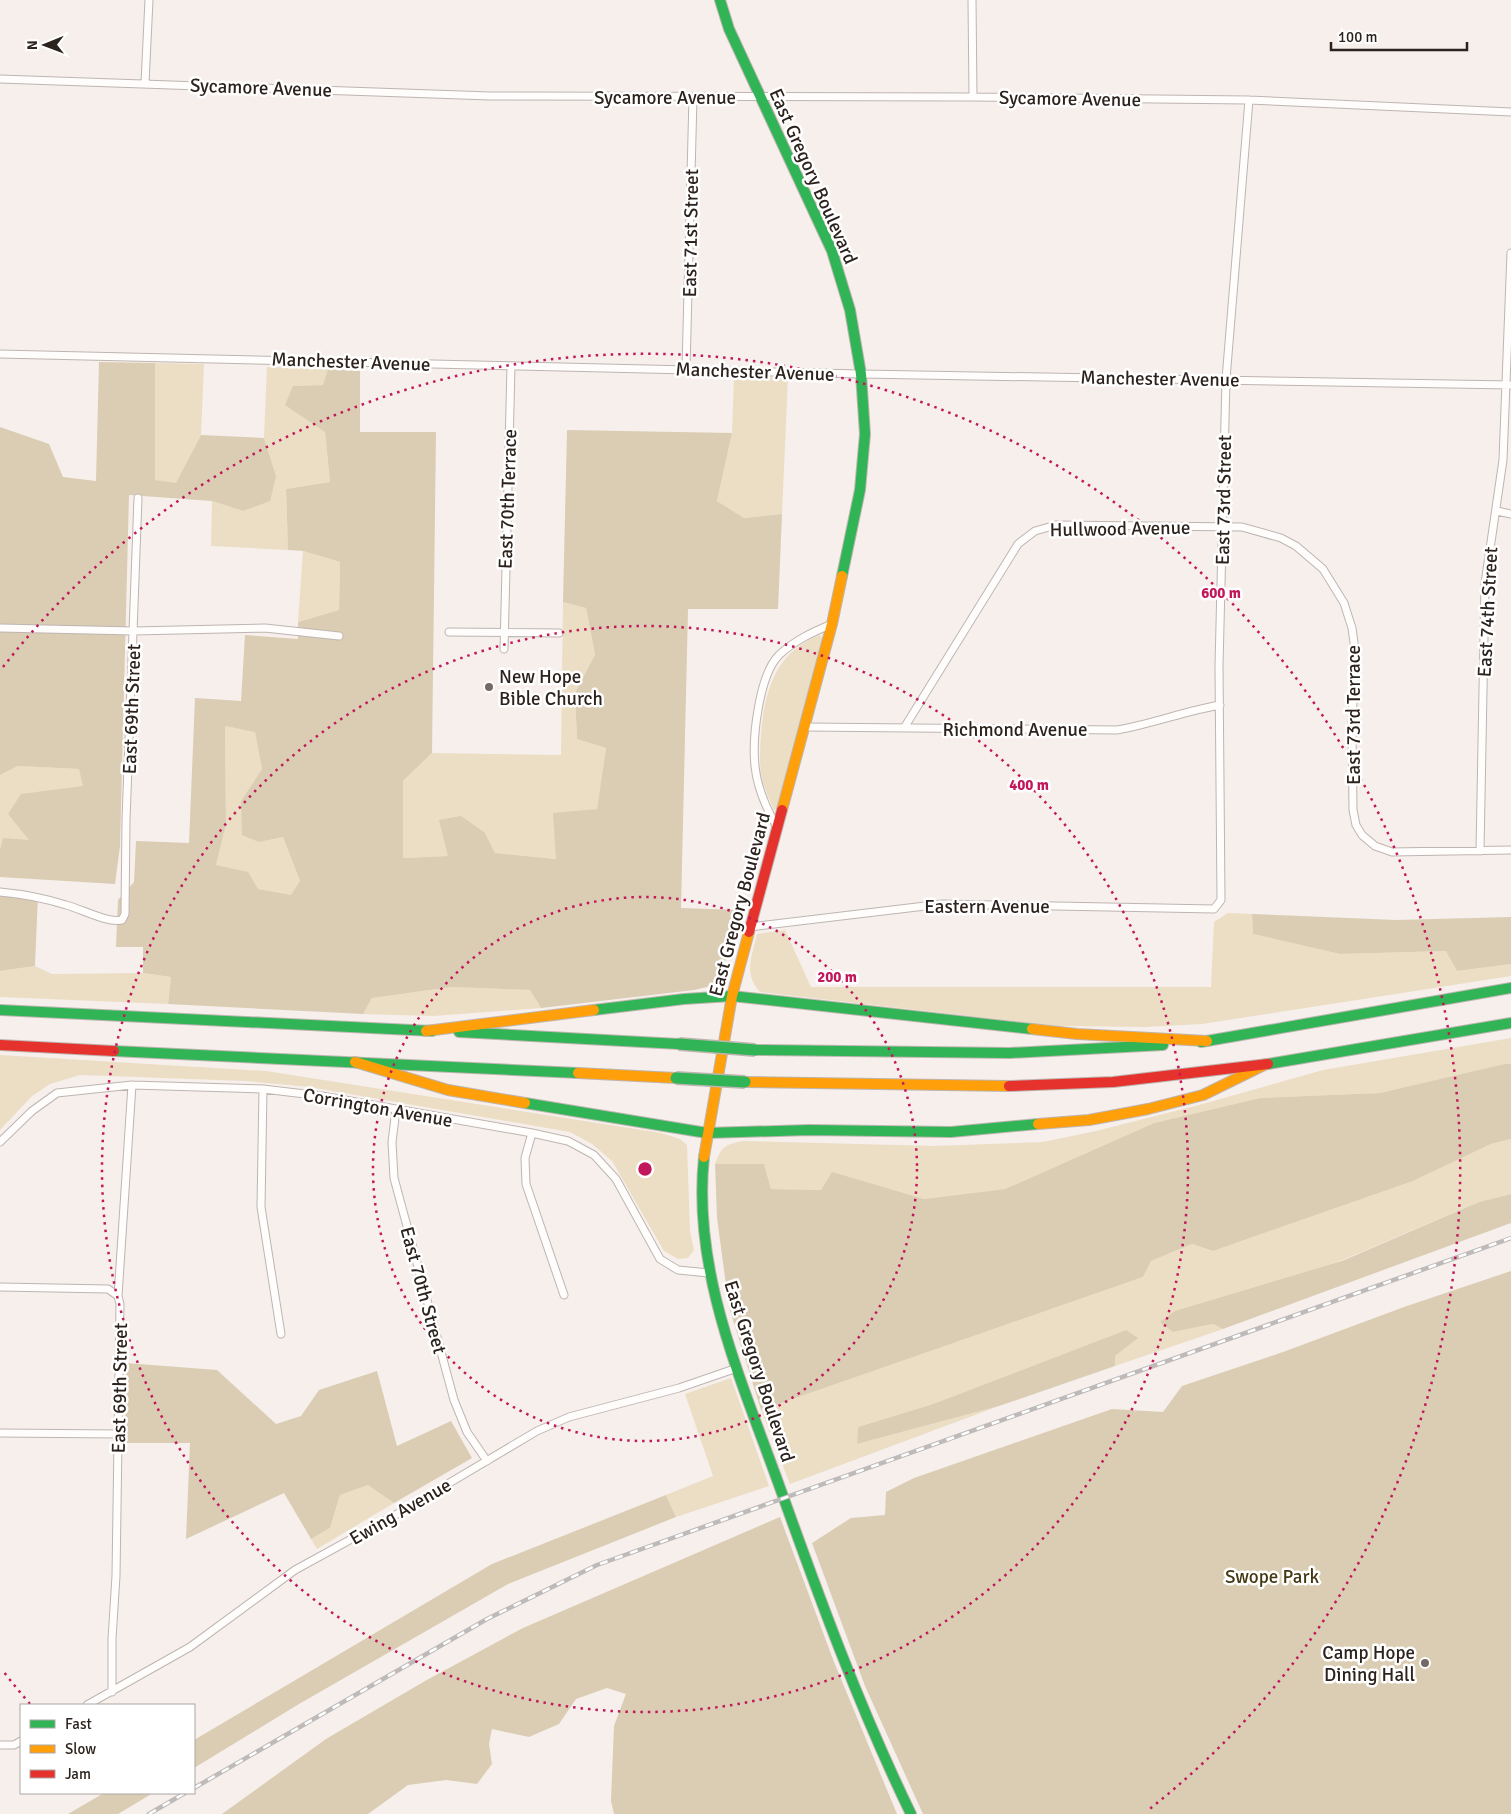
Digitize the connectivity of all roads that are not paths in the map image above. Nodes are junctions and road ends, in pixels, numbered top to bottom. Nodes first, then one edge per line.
1 (150, 0) edge
2 (720, 0) edge
3 (972, 0) edge
4 (0, 79) edge
5 (145, 83) junction
6 (693, 97) junction
7 (760, 97) junction
8 (973, 97) junction
9 (1249, 100) junction
10 (1511, 112) edge
11 (1511, 254) edge
12 (0, 354) edge
13 (511, 366) junction
14 (686, 369) junction
15 (861, 374) junction
16 (1226, 379) junction
17 (1508, 385) edge
18 (138, 498) dead end
19 (1497, 512) junction
20 (1511, 514) edge
21 (1223, 526) junction
22 (1334, 583) joint
23 (832, 624) junction
24 (0, 628) edge
25 (134, 630) junction
26 (449, 632) dead end
27 (504, 632) junction
28 (559, 633) dead end
29 (339, 636) dead end
30 (504, 649) dead end
31 (1220, 705) junction
32 (806, 727) junction
33 (904, 728) junction
34 (777, 827) junction
35 (1511, 850) edge
36 (1480, 851) junction
37 (0, 892) edge
38 (1221, 900) joint
39 (750, 927) junction
40 (1511, 988) edge
41 (732, 996) junction
42 (0, 1010) edge
43 (1511, 1023) edge
44 (426, 1031) junction
45 (1207, 1041) junction
46 (0, 1045) edge
47 (355, 1062) junction
48 (1266, 1064) junction
49 (132, 1085) junction
50 (263, 1089) junction
51 (396, 1110) junction
52 (532, 1133) junction
53 (707, 1133) junction
54 (0, 1142) edge
55 (710, 1273) junction
56 (0, 1287) edge
57 (564, 1295) dead end
58 (118, 1296) junction
59 (281, 1334) dead end
60 (737, 1368) junction
61 (0, 1433) edge
62 (118, 1434) junction
63 (487, 1461) junction
64 (112, 1692) junction
65 (89, 1704) edge
66 (20, 1741) edge
67 (4, 1745) edge
68 (911, 1814) edge

1 - 5 street
2 - 7 main road, East Gregory Boulevard
3 - 8 street
4 - 5 street, Sycamore Avenue
5 - 6 street, Sycamore Avenue
6 - 7 street, Sycamore Avenue
6 - 14 street, East 71st Street
7 - 8 street, Sycamore Avenue
7 - 15 main road, East Gregory Boulevard
8 - 9 street, Sycamore Avenue
9 - 10 street, Sycamore Avenue
9 - 16 street, East 73rd Street
11 - 17 street, East 74th Street
12 - 13 street, Manchester Avenue
13 - 14 street, Manchester Avenue
13 - 27 street, East 70th Terrace
14 - 15 street, Manchester Avenue
15 - 16 street, Manchester Avenue
15 - 23 main road, East Gregory Boulevard
16 - 17 street, Manchester Avenue
16 - 21 street, East 73rd Street
17 - 19 street, East 74th Street
18 - 25 street, East 69th Street
19 - 20 street
19 - 36 street, East 74th Street
21 - 22 street, Hullwood Avenue
21 - 31 street, East 73rd Street
21 - 33 street, Hullwood Avenue
22 - 36 street, East 73rd Terrace
23 - 32 main road, East Gregory Boulevard
23 - 34 street
24 - 25 street
25 - 29 street
25 - 37 street, East 69th Street
26 - 27 street
27 - 28 street
27 - 30 street, East 70th Terrace
31 - 33 street, Richmond Avenue
31 - 38 street, East 73rd Street
32 - 33 street, Richmond Avenue
32 - 34 main road, East Gregory Boulevard
34 - 39 main road, East Gregory Boulevard
35 - 36 street
38 - 39 street, Eastern Avenue
39 - 41 main road, East Gregory Boulevard
40 - 45 main road
41 - 44 main road
41 - 45 main road
41 - 53 main road, East Gregory Boulevard
42 - 44 main road
43 - 48 main road
44 - 45 main road, bridge
46 - 47 main road
47 - 48 main road, bridge
47 - 53 main road
48 - 53 main road
49 - 50 street, Corrington Avenue
49 - 54 street, Corrington Avenue
49 - 58 street, East 69th Street
50 - 51 street, Corrington Avenue
50 - 59 street
51 - 52 street, Corrington Avenue
51 - 63 street, East 70th Street
52 - 55 street, Corrington Avenue
52 - 57 street
53 - 55 main road, East Gregory Boulevard
55 - 60 main road, East Gregory Boulevard
56 - 58 street
58 - 62 street, East 69th Street
60 - 63 street, Ewing Avenue
60 - 68 main road, East Gregory Boulevard
61 - 62 street
62 - 64 street, East 69th Street
63 - 64 street, Ewing Avenue
64 - 65 street, Ewing Avenue
66 - 67 street

